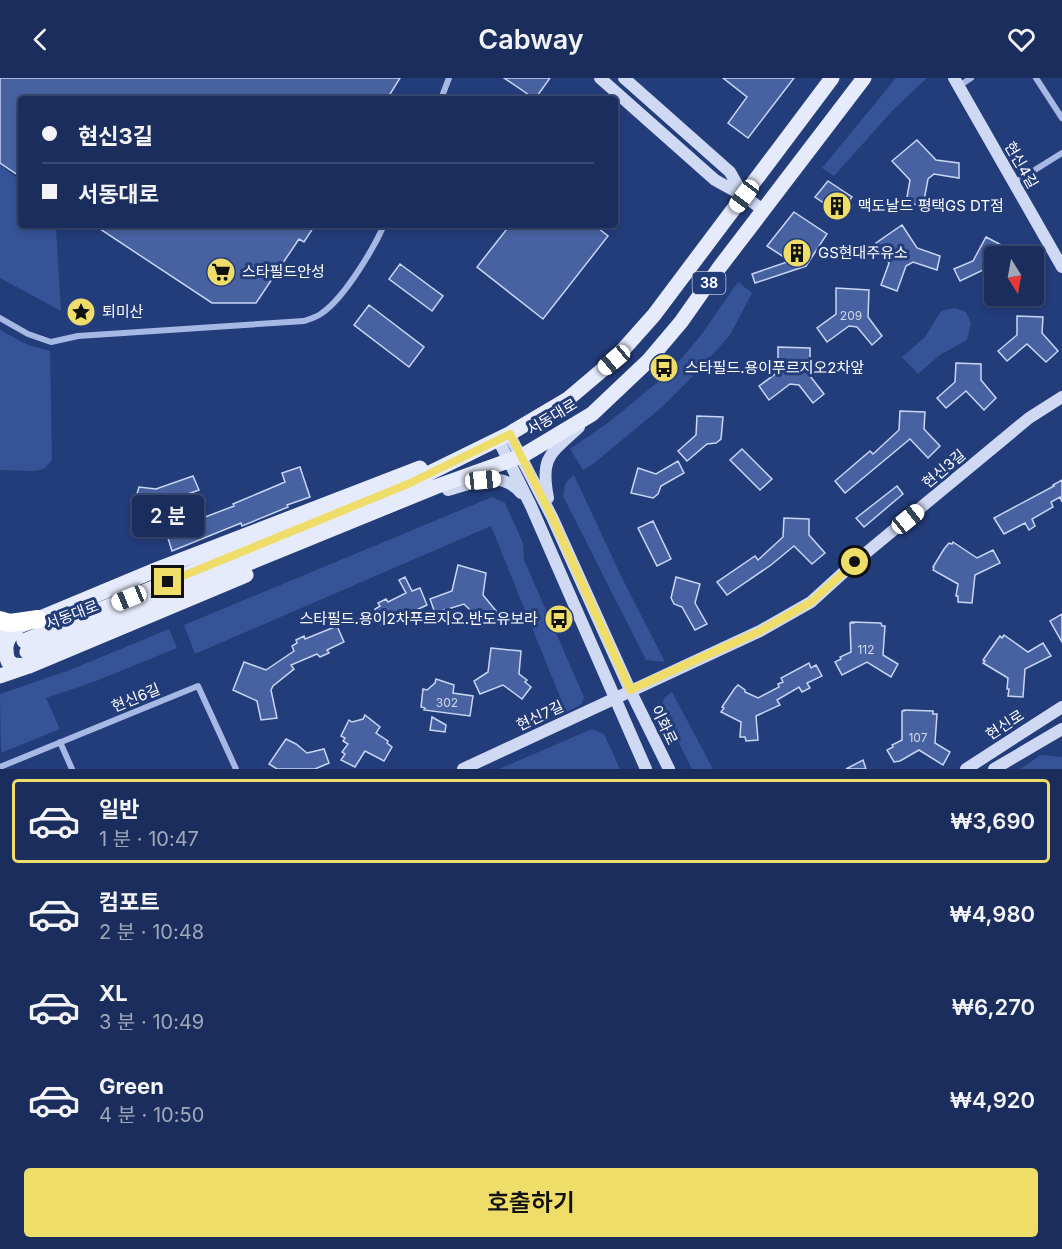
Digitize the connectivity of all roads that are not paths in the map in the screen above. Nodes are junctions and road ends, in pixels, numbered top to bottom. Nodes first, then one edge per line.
1 (448, 78) edge
2 (600, 78) edge
3 (624, 78) edge
4 (832, 78) edge
5 (864, 78) edge
6 (971, 78) edge
7 (1036, 78) edge
8 (956, 82) edge
9 (442, 96) edge
10 (1062, 118) edge
11 (1062, 153) edge
12 (1013, 183) junction
13 (744, 196) junction
14 (763, 210) junction
15 (382, 228) edge
16 (1062, 267) edge
17 (0, 318) edge
18 (1062, 397) edge
19 (592, 414) junction
20 (504, 436) junction
21 (511, 460) junction
22 (448, 490) junction
23 (531, 506) junction
24 (552, 517) junction
25 (0, 620) edge
26 (38, 620) junction
27 (19, 626) junction
28 (0, 633) edge
29 (27, 653) junction
30 (0, 676) edge
31 (630, 690) junction
32 (615, 697) junction
33 (1062, 707) edge
34 (1062, 729) edge
35 (60, 742) junction
36 (0, 767) edge
37 (72, 769) edge
38 (236, 769) edge
39 (463, 769) edge
40 (646, 769) edge
41 (669, 769) edge
42 (966, 769) edge
43 (994, 769) edge

1 - 9 street
2 - 13 street
3 - 13 street
4 - 13 main road, 서동대로 / 38
5 - 14 main road, 서동대로 / 38
6 - 8 street
7 - 10 street
8 - 12 street, 현신4길
11 - 12 street
12 - 16 street, 현신4길
13 - 14 street
13 - 20 main road, 서동대로 / 38
14 - 19 main road, 서동대로 / 38
15 - 17 street
18 - 31 street, 현신3길
19 - 21 main road, 서동대로 / 38
19 - 24 street
20 - 21 street
20 - 26 main road
20 - 29 main road, 서동대로 / 38
21 - 22 main road
21 - 23 street
21 - 24 street, 이화로
21 - 29 main road, 서동대로 / 38
22 - 23 street
22 - 29 main road
23 - 32 street
24 - 31 street, 이화로
25 - 26 highway
26 - 27 main road
27 - 28 main road
27 - 29 main road
29 - 30 main road
31 - 32 street, 현신7길
31 - 41 street, 이화로
32 - 39 street, 현신7길
32 - 40 street
33 - 42 street, 현신로
34 - 43 street, 현신로
35 - 36 street, 현신6길
35 - 37 street
35 - 38 street, 현신6길

